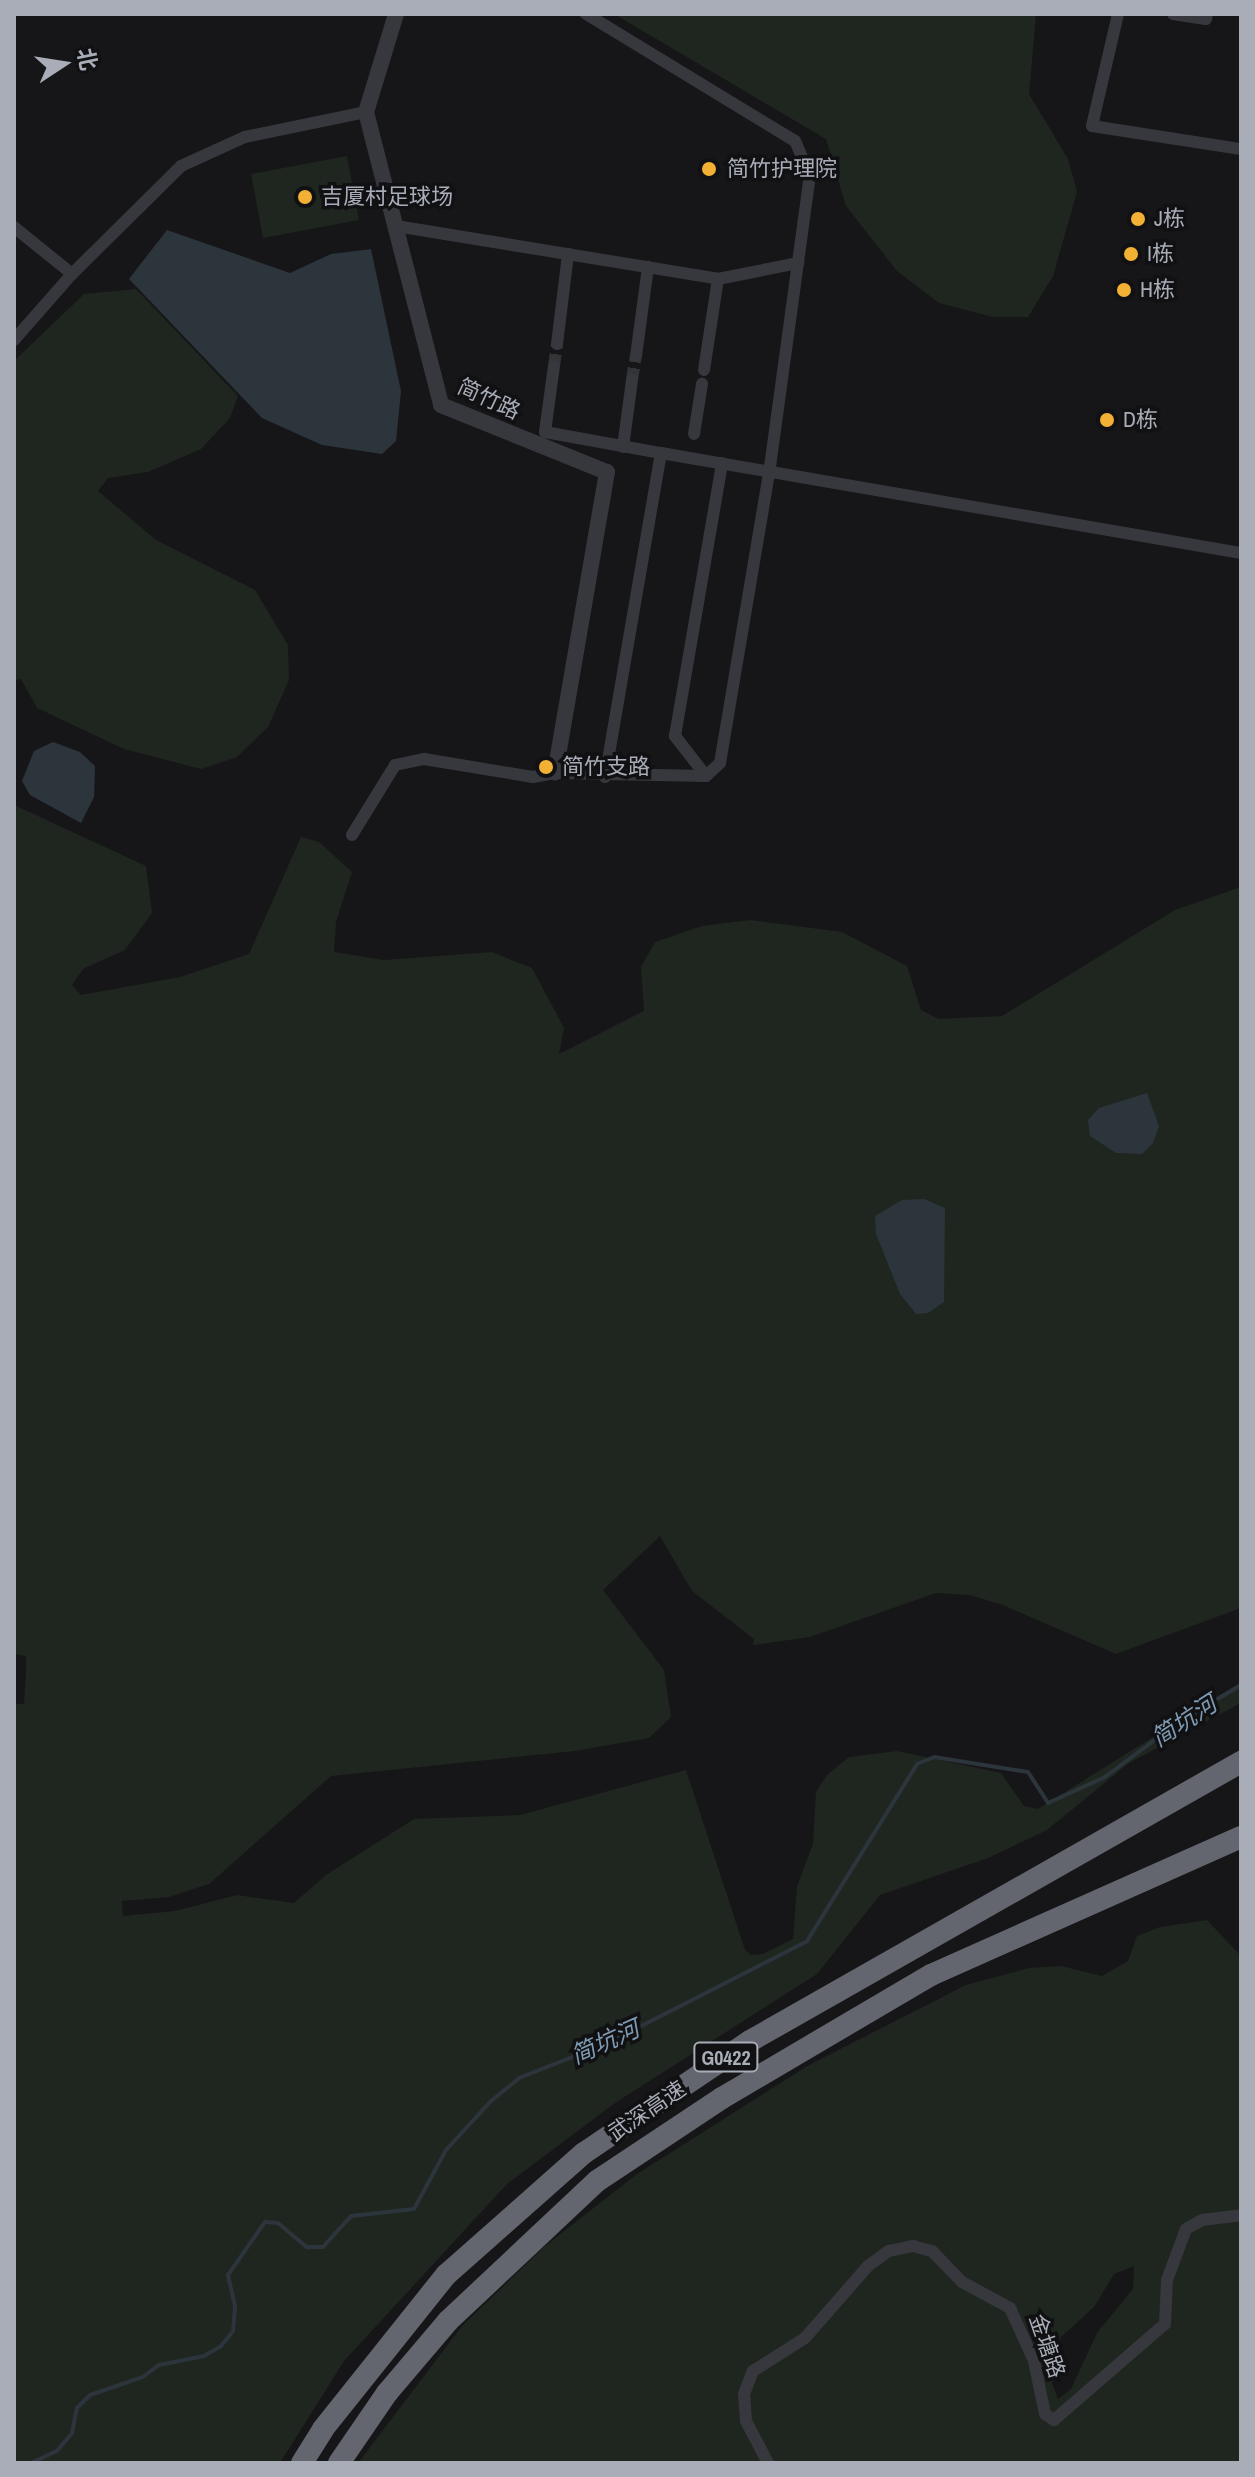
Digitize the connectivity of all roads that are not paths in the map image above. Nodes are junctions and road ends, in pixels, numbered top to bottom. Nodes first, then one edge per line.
1 (396, 14) edge
2 (586, 14) edge
3 (1118, 14) edge
4 (1173, 14) edge
5 (1207, 14) edge
6 (366, 112) junction
7 (1241, 149) edge
8 (396, 226) junction
9 (14, 227) edge
10 (568, 254) junction
11 (798, 263) junction
12 (648, 267) junction
13 (72, 274) junction
14 (718, 279) junction
15 (14, 340) edge
16 (557, 344) tunnel mouth
17 (636, 356) tunnel mouth
18 (554, 366) tunnel mouth
19 (704, 370) dead end
20 (632, 380) tunnel mouth
21 (702, 384) dead end
22 (692, 446) junction
23 (623, 447) junction
24 (661, 453) junction
25 (722, 463) junction
26 (769, 474) junction
27 (1241, 553) edge
28 (555, 773) junction
29 (706, 776) junction
30 (605, 777) junction
31 (352, 835) dead end
32 (1241, 1762) edge
33 (1241, 1837) edge
34 (1241, 2215) edge
35 (302, 2463) edge
36 (339, 2463) edge
37 (768, 2463) edge

1 - 6 street
2 - 11 street
3 - 7 street
4 - 5 street
6 - 8 street, 简竹路
6 - 13 street
8 - 10 street
8 - 28 street, 简竹路
9 - 13 street
10 - 12 street
10 - 16 street
11 - 14 street
11 - 26 street
12 - 14 street
12 - 17 street
13 - 15 street
14 - 19 street
18 - 23 street
20 - 23 street
21 - 22 street
22 - 24 street
22 - 25 street
23 - 24 street
24 - 30 street
25 - 26 street
25 - 29 street
26 - 27 street
26 - 29 street
28 - 30 street
28 - 31 street
29 - 30 street
32 - 35 highway, 武深高速 / G0422
33 - 36 highway, 武深高速 / G0422
34 - 37 street, 金塘路

